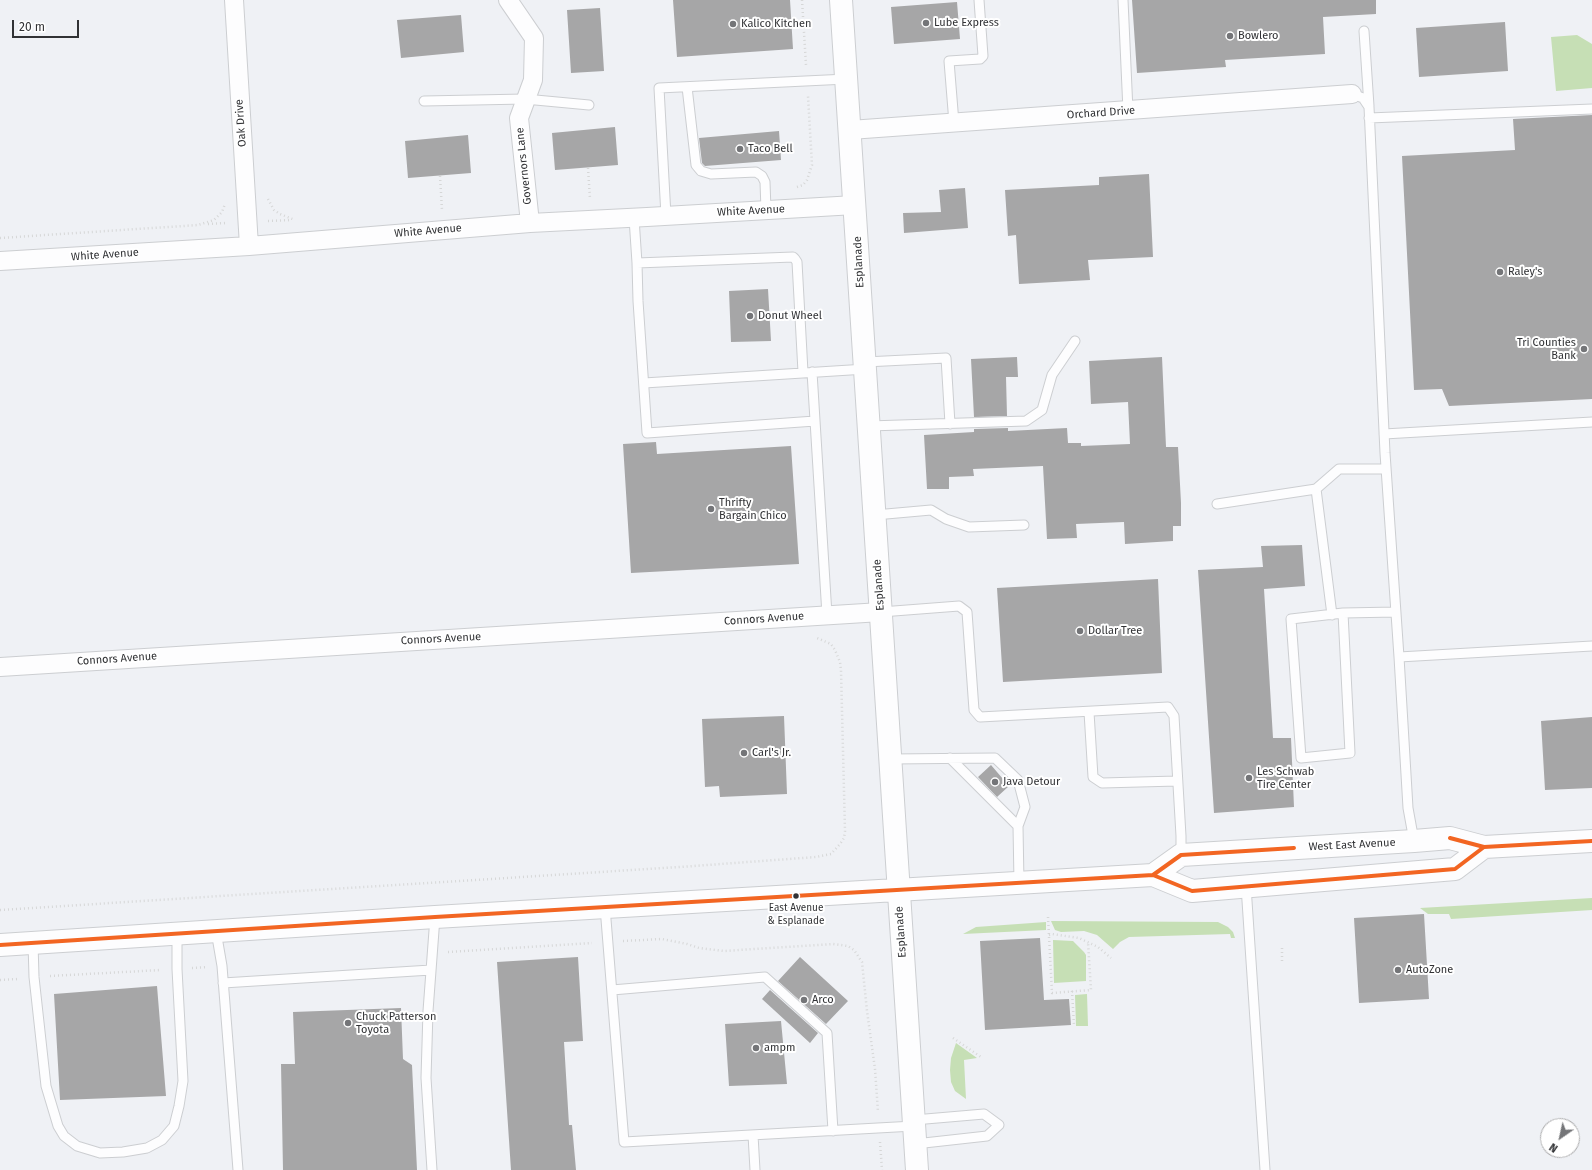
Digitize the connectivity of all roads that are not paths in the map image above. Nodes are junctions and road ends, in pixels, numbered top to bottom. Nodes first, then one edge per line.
1 (234, 0) edge
2 (508, 0) edge
3 (842, 0) edge
4 (979, 0) edge
5 (1123, 0) edge
6 (1364, 31) dead end
7 (847, 79) junction
8 (687, 87) junction
9 (1352, 94) joint
10 (526, 99) junction
11 (424, 101) dead end
12 (589, 105) dead end
13 (1369, 107) junction
14 (1592, 109) edge
15 (1128, 111) junction
16 (1369, 118) junction
17 (954, 123) junction
18 (850, 130) junction
19 (856, 205) junction
20 (766, 210) junction
21 (666, 216) junction
22 (634, 218) junction
23 (530, 223) junction
24 (249, 246) junction
25 (0, 261) edge
26 (637, 263) junction
27 (1075, 341) dead end
28 (865, 366) junction
29 (803, 372) junction
30 (812, 372) junction
31 (644, 383) junction
32 (815, 421) junction
33 (1592, 422) edge
34 (950, 424) junction
35 (869, 426) junction
36 (1384, 434) junction
37 (1386, 468) junction
38 (1316, 488) junction
39 (1217, 504) dead end
40 (875, 515) junction
41 (1024, 525) dead end
42 (881, 612) junction
43 (1396, 612) junction
44 (1332, 614) junction
45 (1343, 614) junction
46 (827, 615) junction
47 (1592, 646) edge
48 (1399, 657) junction
49 (0, 667) edge
50 (1089, 712) junction
51 (950, 758) junction
52 (890, 759) junction
53 (1177, 781) junction
54 (1018, 826) junction
55 (1414, 841) junction
56 (1592, 841) edge
57 (1484, 847) junction
58 (1181, 855) junction
59 (1153, 875) junction
60 (1019, 883) junction
61 (1246, 886) junction
62 (898, 890) junction
63 (605, 907) junction
64 (435, 917) junction
65 (216, 931) junction
66 (177, 933) junction
67 (33, 942) junction
68 (0, 945) edge
69 (431, 970) junction
70 (223, 983) junction
71 (612, 990) junction
72 (914, 1130) junction
73 (832, 1131) junction
74 (753, 1135) junction
75 (238, 1170) edge
76 (432, 1170) edge
77 (755, 1170) edge
78 (917, 1170) edge
79 (1265, 1170) edge

1 - 24 street, Oak Drive
2 - 10 street, Governors Lane
3 - 7 main road, Esplanade
4 - 17 lane
5 - 15 lane
6 - 13 lane
7 - 8 lane
7 - 18 main road, Esplanade
8 - 20 lane
8 - 21 lane
9 - 13 lane
9 - 15 street, Orchard Drive
10 - 11 lane
10 - 12 lane
10 - 23 street, Governors Lane
13 - 16 lane
14 - 16 lane
15 - 17 street, Orchard Drive
16 - 36 lane
17 - 18 street, Orchard Drive
18 - 19 main road, Esplanade
19 - 20 street, White Avenue
19 - 28 main road, Esplanade
20 - 21 street, White Avenue
21 - 22 street, White Avenue
22 - 23 street, White Avenue
22 - 26 lane
23 - 24 street, White Avenue
24 - 25 street, White Avenue
26 - 29 lane
26 - 31 lane
27 - 34 lane
28 - 30 lane
28 - 34 lane
28 - 35 main road, Esplanade
29 - 30 lane
29 - 31 lane
30 - 32 lane
31 - 32 lane
32 - 46 lane
33 - 36 lane
34 - 35 lane
35 - 40 main road, Esplanade
36 - 37 lane
37 - 38 lane
37 - 43 lane
38 - 39 lane
38 - 44 lane
40 - 41 lane
40 - 42 main road, Esplanade
42 - 46 street, Connors Avenue
42 - 50 lane
42 - 52 main road, Esplanade
43 - 45 lane
43 - 48 lane
44 - 45 lane
44 - 45 lane
46 - 49 street, Connors Avenue
47 - 48 lane
48 - 55 lane
50 - 53 lane
50 - 53 lane
51 - 52 lane
51 - 54 lane
51 - 54 lane
52 - 62 main road, Esplanade
53 - 58 lane
54 - 60 lane
55 - 57 main road, West East Avenue
55 - 58 main road, West East Avenue
56 - 57 main road, West East Avenue
57 - 61 main road
58 - 59 main road
59 - 60 main road
59 - 61 main road
60 - 62 main road
61 - 79 lane
62 - 63 main road
62 - 72 main road, Esplanade
63 - 64 main road
63 - 71 lane
64 - 65 main road
64 - 69 lane
65 - 66 main road
65 - 70 lane
66 - 67 main road
66 - 67 lane
67 - 68 main road
69 - 70 lane
69 - 76 lane
70 - 75 lane
71 - 73 lane
71 - 74 lane
72 - 72 lane
72 - 73 lane
72 - 78 main road, Esplanade
73 - 74 lane
74 - 77 lane

